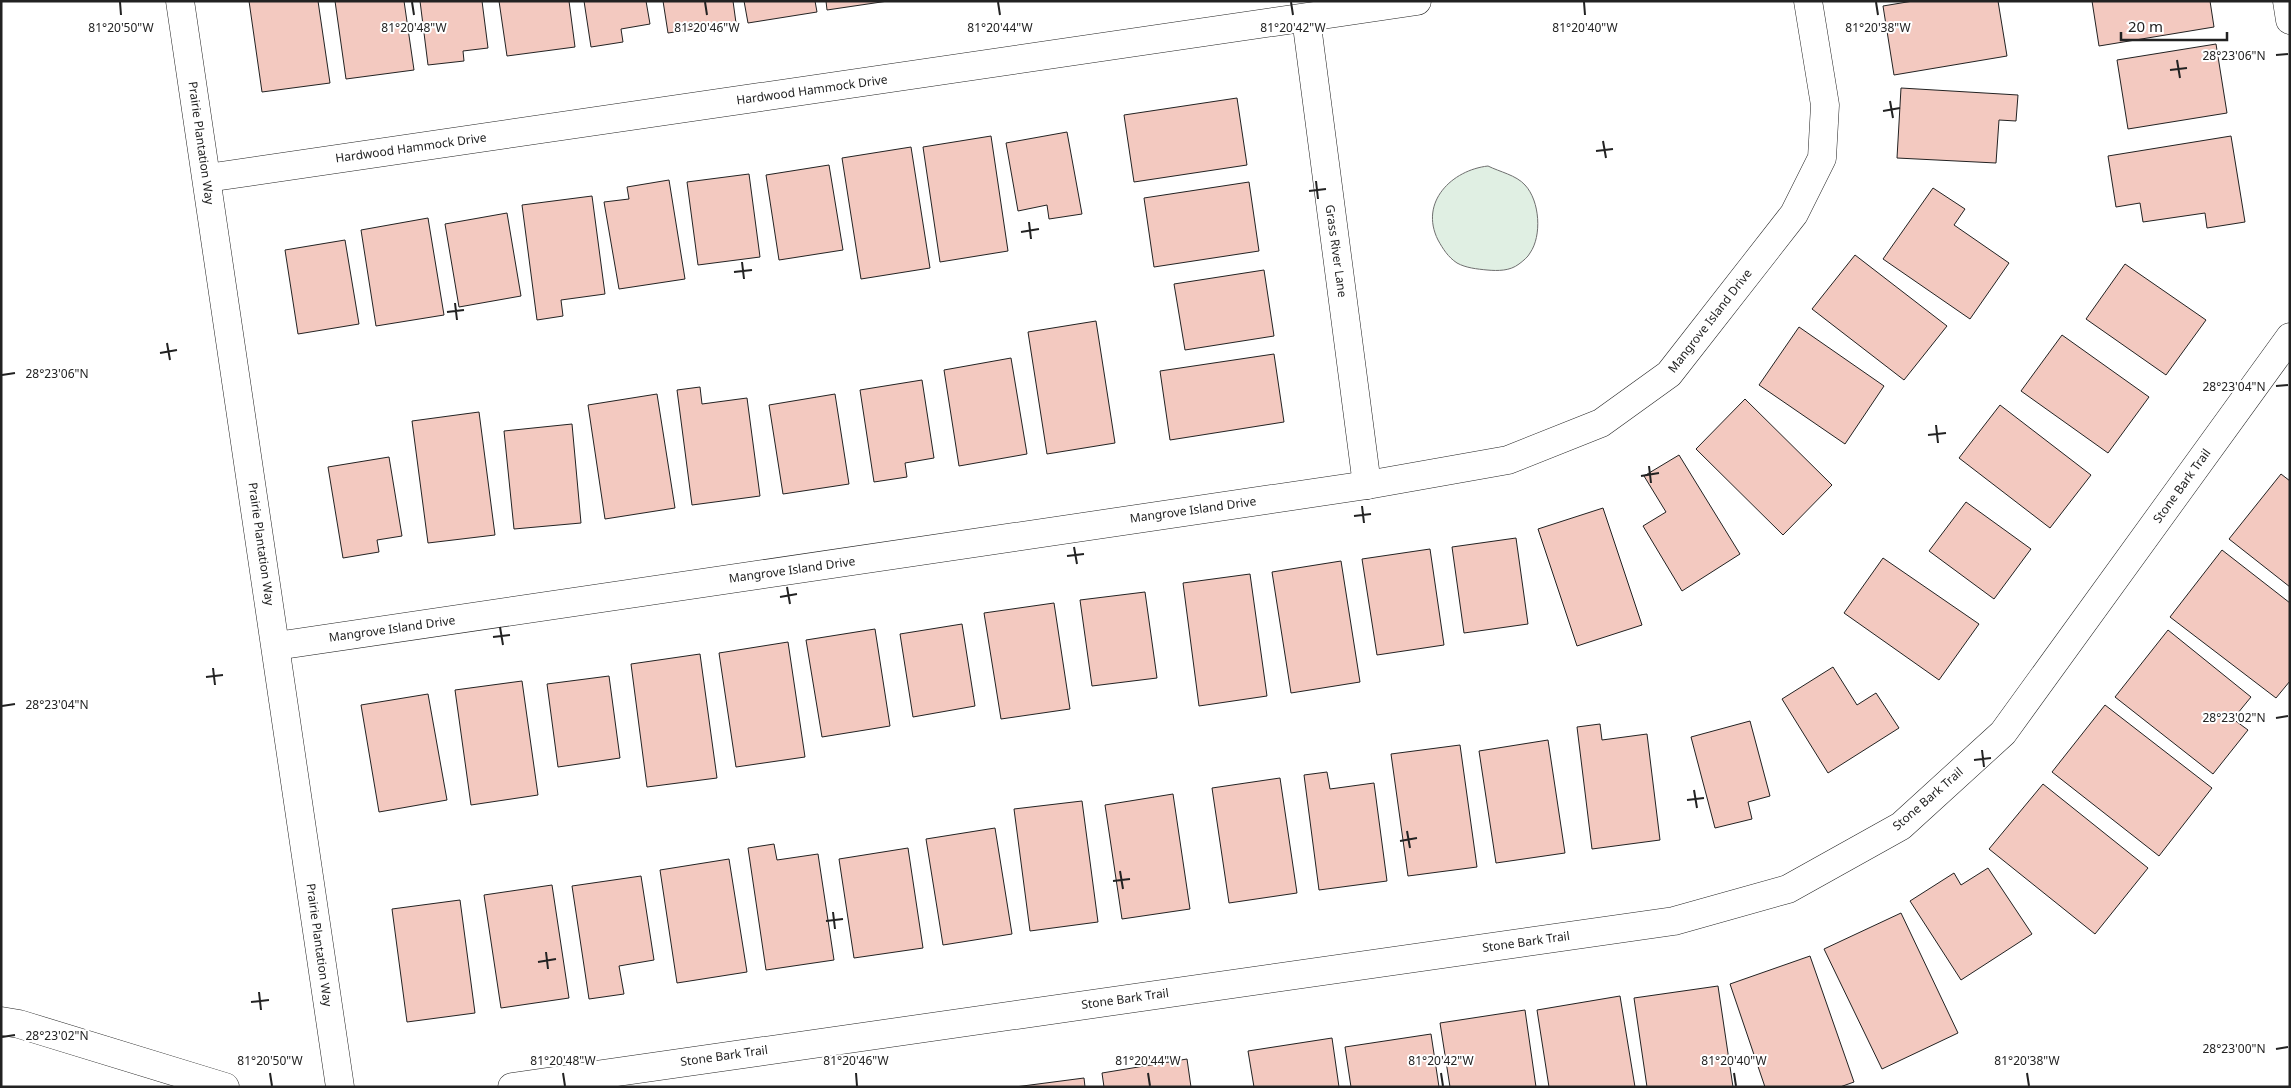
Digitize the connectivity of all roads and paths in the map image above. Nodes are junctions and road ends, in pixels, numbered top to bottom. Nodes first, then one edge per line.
1 (180, 1) edge
2 (1417, 1) edge
3 (1808, 1) edge
4 (2287, 1) edge
5 (1306, 18) junction
6 (2290, 20) edge
7 (206, 178) junction
8 (2290, 337) edge
9 (1367, 485) junction
10 (276, 646) junction
11 (1, 1021) edge
12 (225, 1087) edge
13 (340, 1087) edge
14 (512, 1087) edge

1 - 7 street, Prairie Plantation Way
2 - 5 street, Hardwood Hammock Drive
3 - 9 street, Mangrove Island Drive
4 - 6 street
5 - 7 street, Hardwood Hammock Drive
5 - 9 street, Grass River Lane
7 - 10 street, Prairie Plantation Way
8 - 14 street, Stone Bark Trail
9 - 10 street, Mangrove Island Drive
10 - 13 street, Prairie Plantation Way
11 - 12 street

